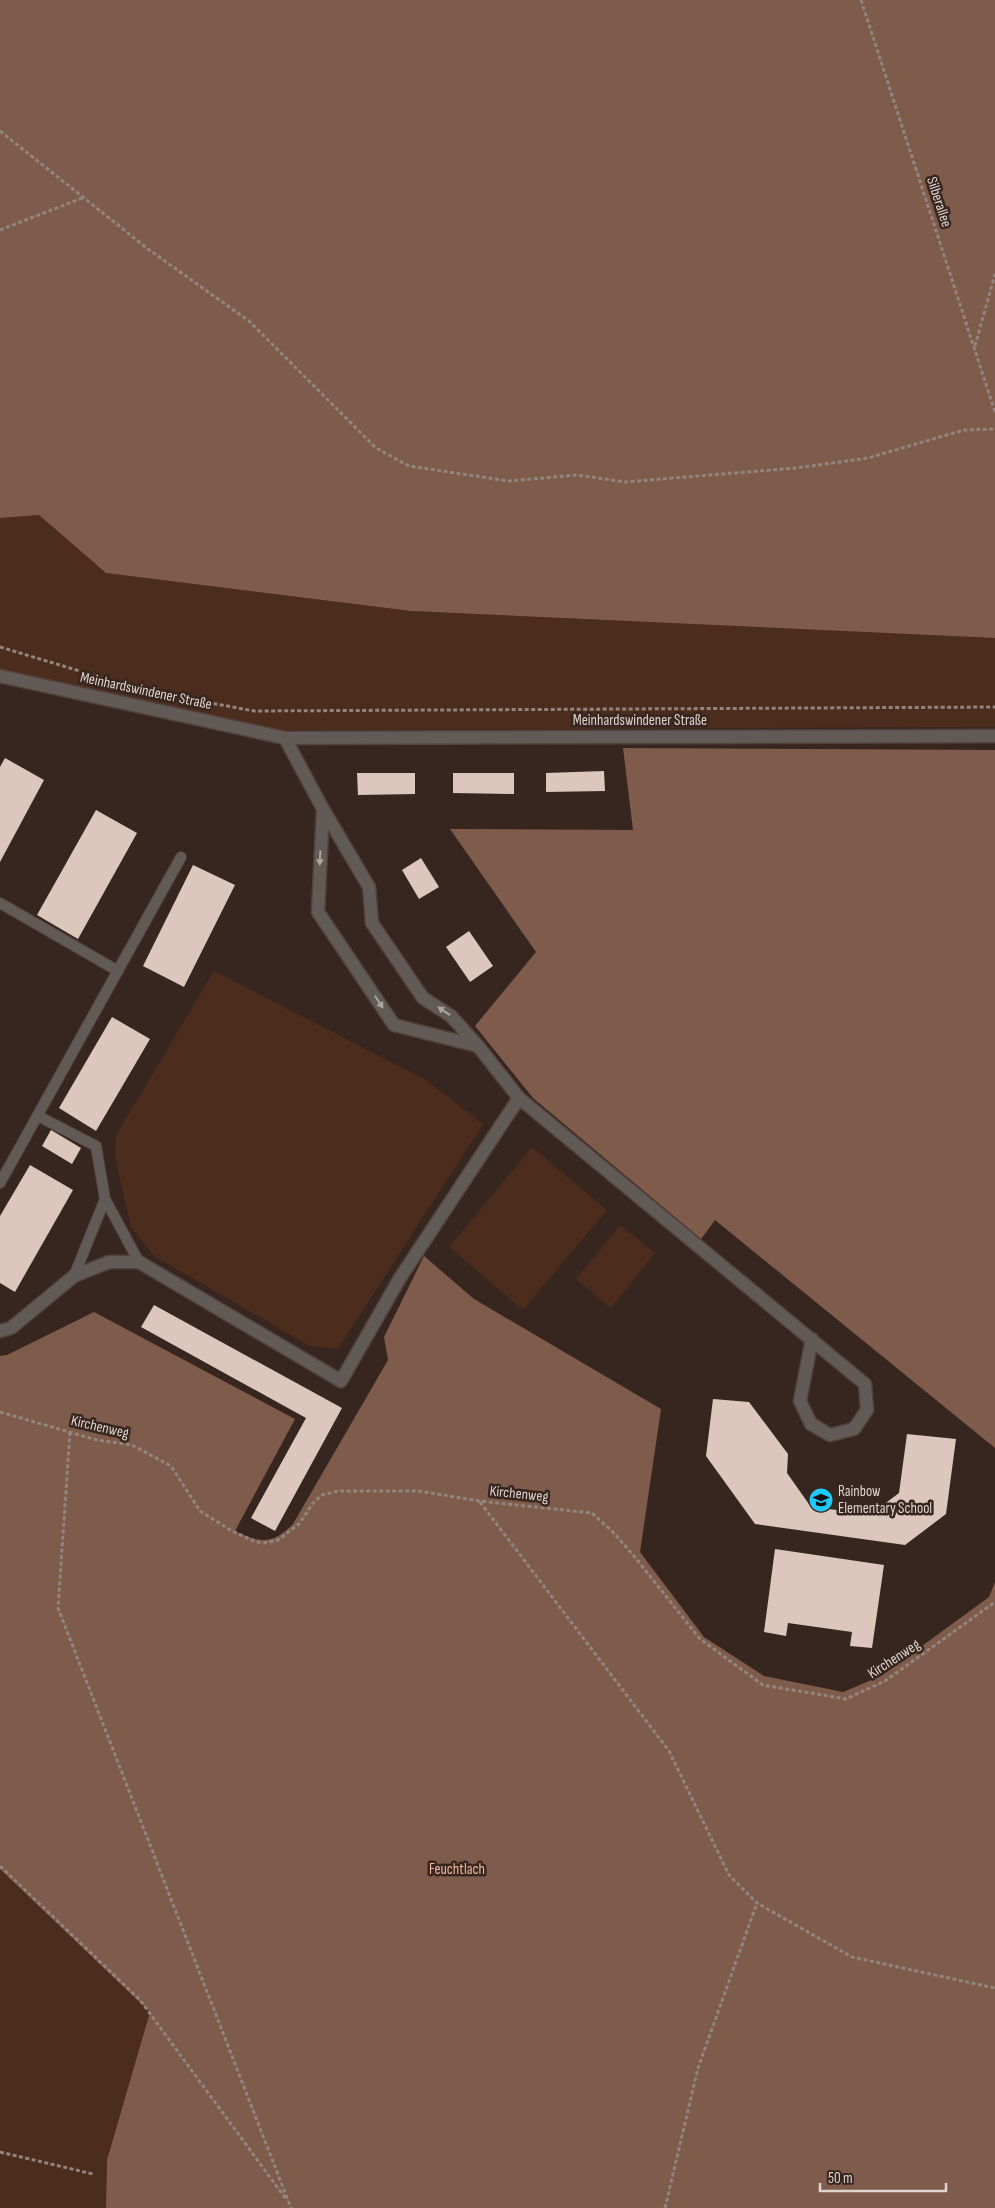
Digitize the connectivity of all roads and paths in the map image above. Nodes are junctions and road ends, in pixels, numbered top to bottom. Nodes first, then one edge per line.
1 (861, 0) edge
2 (0, 131) edge
3 (85, 197) junction
4 (0, 230) edge
5 (995, 274) edge
6 (974, 347) junction
7 (995, 412) edge
8 (995, 429) edge
9 (0, 647) edge
10 (0, 676) edge
11 (995, 707) edge
12 (995, 736) edge
13 (285, 738) junction
14 (323, 809) junction
15 (181, 857) dead end
16 (0, 903) edge
17 (118, 971) junction
18 (478, 1046) junction
19 (520, 1098) junction
20 (38, 1116) junction
21 (0, 1183) edge
22 (104, 1199) junction
23 (139, 1262) junction
24 (74, 1276) junction
25 (0, 1332) edge
26 (812, 1339) junction
27 (0, 1412) edge
28 (70, 1432) junction
29 (479, 1501) junction
30 (995, 1602) edge
31 (0, 1866) edge
32 (757, 1903) junction
33 (995, 1988) edge
34 (0, 2152) edge
35 (93, 2174) dead end
36 (290, 2203) junction
37 (291, 2208) edge
38 (665, 2208) edge

1 - 6 path, Silberallee
2 - 3 path
3 - 4 path
3 - 8 path
5 - 6 path
6 - 7 path, Silberallee
9 - 11 path
10 - 13 street, Meinhardswindener Straße
12 - 13 street, Meinhardswindener Straße
13 - 14 street
18 -> 14 street
14 -> 18 street
15 - 17 lane
16 - 17 lane
17 - 20 lane
18 - 19 street
19 - 23 street
19 - 26 street
20 - 21 lane
20 - 22 lane
22 - 23 lane
22 - 24 lane
23 - 24 street
24 - 25 street
26 - 26 street
27 - 28 path, Kirchenweg
28 - 29 path, Kirchenweg
28 - 36 path
29 - 30 path, Kirchenweg
29 - 32 path
31 - 36 path
32 - 33 path
32 - 38 path
34 - 35 path
36 - 37 path

